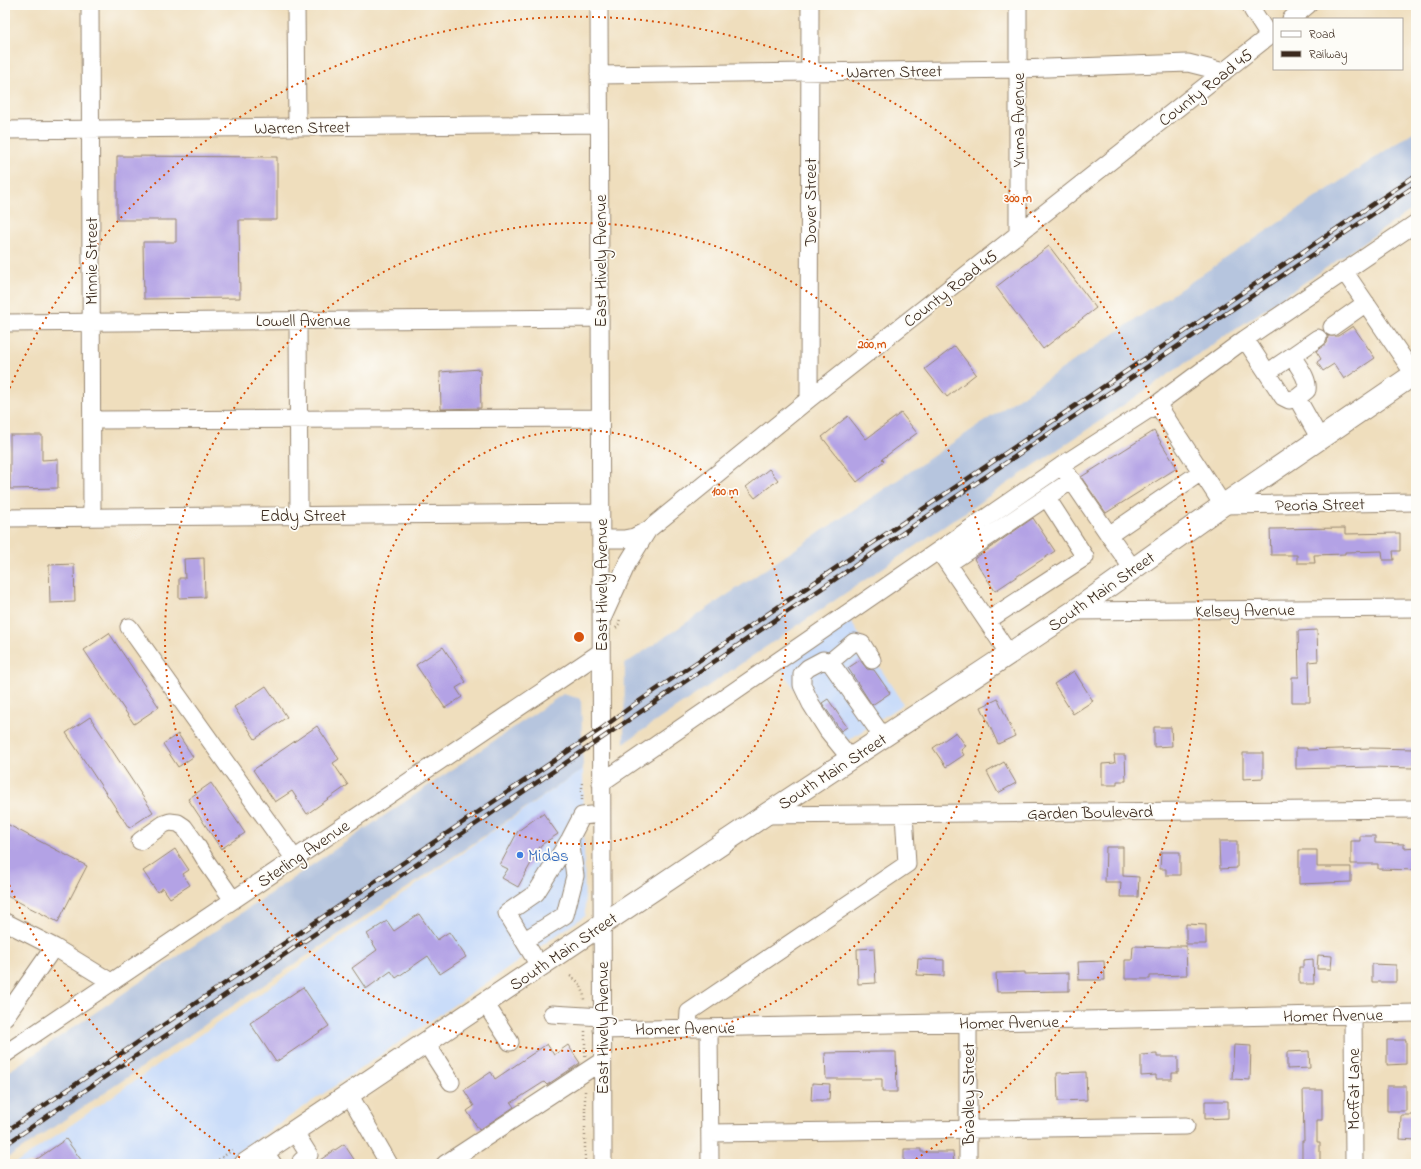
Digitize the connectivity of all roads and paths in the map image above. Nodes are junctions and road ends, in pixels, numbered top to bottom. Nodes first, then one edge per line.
1 (90, 5) edge
2 (296, 5) edge
3 (599, 5) edge
4 (810, 5) edge
5 (1018, 5) edge
6 (1251, 5) edge
7 (1308, 5) edge
8 (1292, 18) edge
9 (1272, 34) edge
10 (1019, 69) junction
11 (810, 72) junction
12 (1224, 72) junction
13 (599, 75) junction
14 (599, 124) junction
15 (297, 127) junction
16 (91, 129) junction
17 (5, 130) edge
18 (1416, 222) edge
19 (1018, 235) junction
20 (1344, 271) junction
21 (1366, 303) junction
22 (600, 318) junction
23 (298, 320) junction
24 (92, 322) junction
25 (5, 323) edge
26 (1332, 327) dead end
27 (1318, 338) dead end
28 (1245, 340) junction
29 (1292, 356) junction
30 (1267, 373) junction
31 (1415, 375) edge
32 (1297, 398) junction
33 (809, 399) junction
34 (1157, 404) junction
35 (600, 418) junction
36 (298, 419) junction
37 (92, 420) junction
38 (1320, 439) junction
39 (1061, 466) junction
40 (1201, 472) junction
41 (1072, 480) junction
42 (1047, 498) junction
43 (1416, 502) edge
44 (1223, 505) junction
45 (600, 513) junction
46 (299, 515) junction
47 (92, 517) junction
48 (5, 518) edge
49 (648, 530) junction
50 (1109, 535) junction
51 (601, 539) junction
52 (939, 550) junction
53 (948, 564) junction
54 (1133, 569) junction
55 (1416, 608) edge
56 (1074, 612) junction
57 (621, 616) dead end
58 (987, 622) junction
59 (607, 626) junction
60 (129, 627) dead end
61 (601, 652) junction
62 (1009, 654) junction
63 (872, 660) dead end
64 (830, 662) junction
65 (883, 737) junction
66 (850, 758) junction
67 (601, 783) junction
68 (1416, 809) edge
69 (601, 814) junction
70 (904, 814) junction
71 (765, 815) junction
72 (570, 839) junction
73 (140, 841) dead end
74 (294, 858) junction
75 (233, 900) junction
76 (5, 922) edge
77 (602, 924) junction
78 (525, 940) junction
79 (54, 947) junction
80 (540, 966) junction
81 (111, 982) junction
82 (485, 1003) junction
83 (1416, 1013) edge
84 (552, 1014) dead end
85 (1353, 1015) junction
86 (5, 1017) edge
87 (602, 1023) junction
88 (968, 1023) junction
89 (688, 1028) junction
90 (709, 1028) junction
91 (426, 1042) junction
92 (510, 1042) dead end
93 (9, 1045) edge
94 (602, 1061) junction
95 (451, 1082) dead end
96 (349, 1094) junction
97 (1186, 1126) dead end
98 (969, 1129) junction
99 (294, 1131) junction
100 (710, 1133) junction
101 (269, 1158) edge
102 (245, 1164) edge
103 (303, 1164) edge
104 (389, 1164) edge
105 (445, 1164) edge
106 (603, 1164) edge
107 (710, 1164) edge
108 (968, 1164) edge
109 (1354, 1164) edge

1 - 16 street, Minnie Street
2 - 15 street
3 - 13 street, East Hively Avenue
4 - 11 street, Dover Street
5 - 10 street, Yuma Avenue
6 - 9 street
7 - 8 street
9 - 12 street, County Road 45
10 - 11 street, Warren Street
10 - 12 street, Warren Street
10 - 19 street, Yuma Avenue
11 - 13 street, Warren Street
11 - 33 street, Dover Street
12 - 19 street, County Road 45
13 - 14 street, East Hively Avenue
14 - 15 street, Warren Street
14 - 22 street, East Hively Avenue
15 - 16 street, Warren Street
16 - 17 street, Warren Street
16 - 24 street, Minnie Street
18 - 20 street
19 - 33 street, County Road 45
20 - 21 street
20 - 28 street
21 - 26 street
21 - 31 street
22 - 23 street, Lowell Avenue
22 - 35 street, East Hively Avenue
23 - 24 street, Lowell Avenue
23 - 36 street
24 - 25 street, Lowell Avenue
24 - 37 street, Minnie Street
27 - 29 street
28 - 30 street
28 - 34 street
29 - 30 street
29 - 32 street
30 - 32 street
31 - 38 main road, South Main Street
32 - 38 street
33 - 49 street, County Road 45
34 - 39 street
34 - 40 street
35 - 36 street
35 - 45 street, East Hively Avenue
36 - 37 street
36 - 46 street
37 - 47 street, Minnie Street
38 - 44 main road, South Main Street
39 - 41 street
39 - 52 street
40 - 44 street
40 - 50 street
41 - 42 street
41 - 50 street
42 - 53 street
42 - 58 street
43 - 44 street, Peoria Street
44 - 54 main road, South Main Street
45 - 46 street, Eddy Street
45 - 51 street, East Hively Avenue
46 - 47 street, Eddy Street
47 - 48 street, Eddy Street
49 - 51 street, County Road 45
49 - 59 street
50 - 54 street
51 - 59 street, East Hively Avenue
52 - 53 street
52 - 67 street
53 - 58 street
54 - 56 main road, South Main Street
55 - 56 street, Kelsey Avenue
56 - 62 main road, South Main Street
57 - 59 path
58 - 62 street
59 - 61 street, East Hively Avenue
60 - 74 street
61 - 67 street, East Hively Avenue
61 - 74 street, Sterling Avenue
62 - 65 main road, South Main Street
63 - 64 street
64 - 65 street
64 - 66 street
65 - 66 main road, South Main Street
66 - 71 main road, South Main Street
67 - 69 street, East Hively Avenue
68 - 70 street, Garden Boulevard
69 - 72 street
69 - 77 street, East Hively Avenue
70 - 71 street, Garden Boulevard
70 - 89 street
71 - 77 main road, South Main Street
72 - 78 street
72 - 78 street
73 - 75 street
74 - 75 street, Sterling Avenue
75 - 81 street, Sterling Avenue
76 - 79 street
77 - 80 main road, South Main Street
77 - 87 street, East Hively Avenue
78 - 80 street
79 - 81 street
79 - 86 street
80 - 82 main road, South Main Street
81 - 93 street, Sterling Avenue
82 - 91 main road, South Main Street
82 - 92 street
83 - 85 street, Homer Avenue
84 - 87 street, Homer Avenue
85 - 88 street, Homer Avenue
85 - 109 street, Moffat Lane
87 - 89 street, Homer Avenue
87 - 94 street, East Hively Avenue
88 - 90 street, Homer Avenue
88 - 98 street, Bradley Street
89 - 90 street, Homer Avenue
90 - 100 street
91 - 95 street
91 - 96 main road, South Main Street
94 - 105 street
94 - 106 street, East Hively Avenue
96 - 99 main road, South Main Street
96 - 104 street
97 - 98 street
98 - 100 street
98 - 108 street, Bradley Street
99 - 101 main road, South Main Street
99 - 103 street
100 - 107 street
101 - 102 main road, South Main Street

